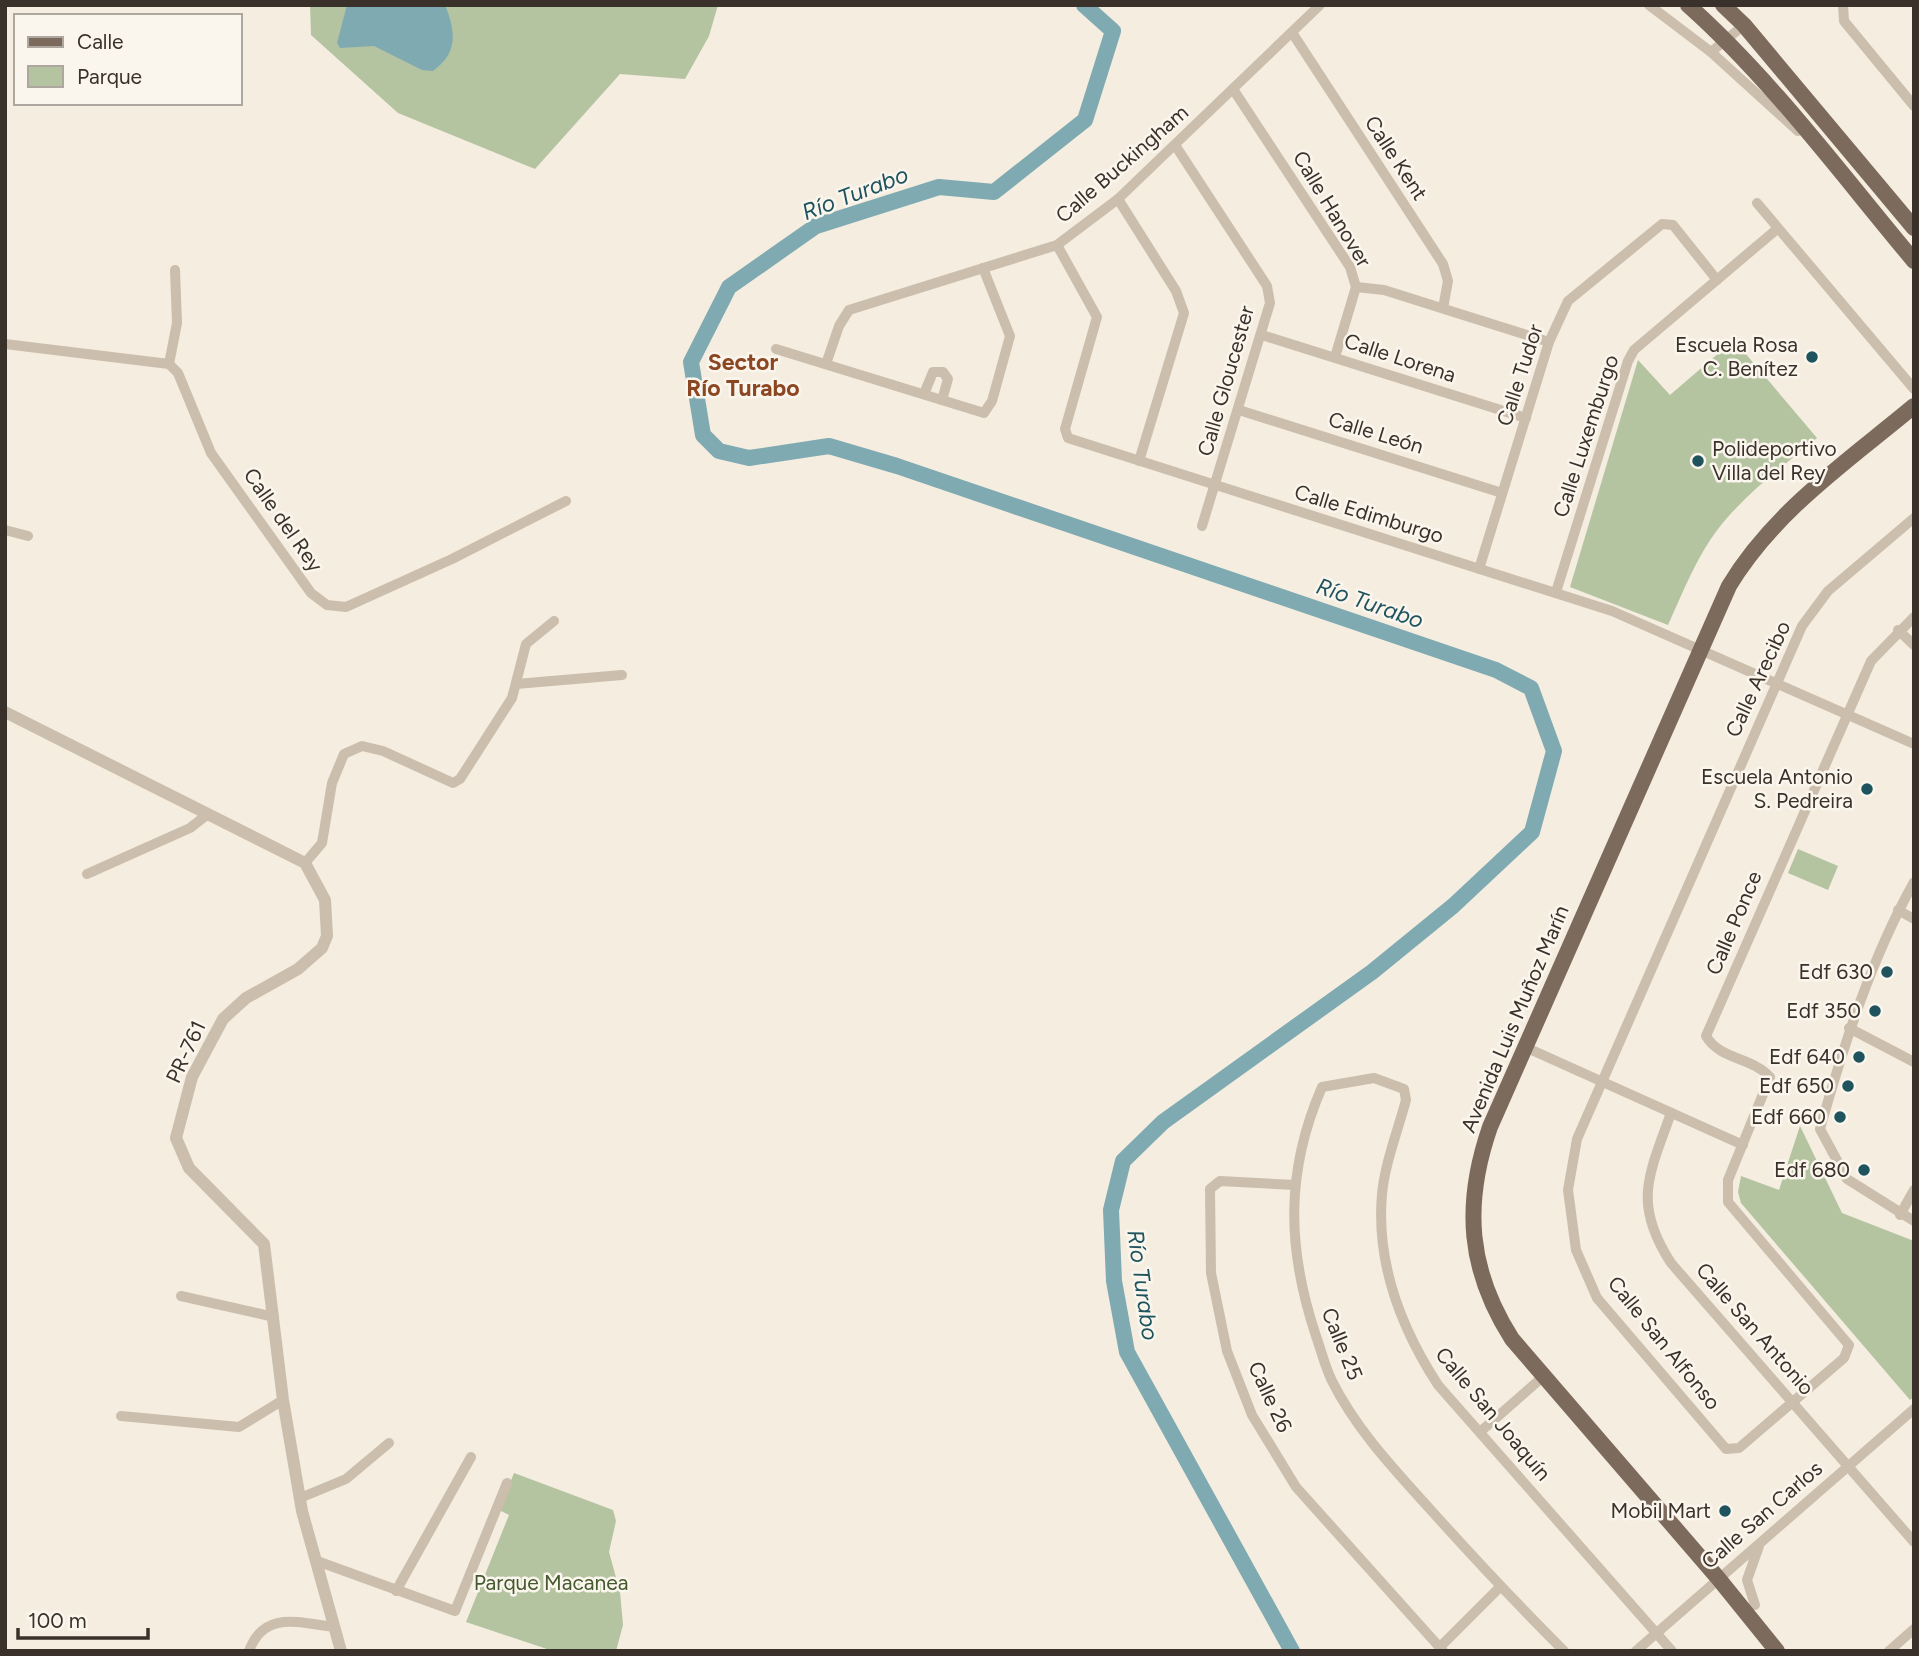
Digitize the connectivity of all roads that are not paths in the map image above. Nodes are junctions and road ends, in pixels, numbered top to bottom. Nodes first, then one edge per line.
1 (1320, 5) edge
2 (1649, 5) edge
3 (1688, 5) edge
4 (1723, 5) edge
5 (1843, 5) edge
6 (1744, 25) junction
7 (1293, 34) junction
8 (1726, 40) junction
9 (1711, 52) junction
10 (1233, 89) junction
11 (1914, 106) edge
12 (1175, 145) junction
13 (1827, 158) junction
14 (1118, 199) junction
15 (1757, 203) dead end
16 (1914, 228) edge
17 (1777, 229) junction
18 (1058, 245) junction
19 (1914, 261) edge
20 (983, 268) junction
21 (175, 270) dead end
22 (1717, 279) junction
23 (1356, 287) junction
24 (1443, 308) junction
25 (1262, 335) junction
26 (1549, 342) junction
27 (5, 344) edge
28 (776, 349) dead end
29 (1335, 357) junction
30 (169, 364) junction
31 (826, 364) junction
32 (1914, 389) edge
33 (924, 394) junction
34 (943, 400) junction
35 (1914, 406) edge
36 (1239, 410) junction
37 (1526, 418) junction
38 (1914, 418) edge
39 (1139, 461) junction
40 (1215, 485) junction
41 (1502, 493) junction
42 (566, 501) dead end
43 (1914, 518) edge
44 (1202, 526) dead end
45 (5, 530) edge
46 (28, 536) dead end
47 (1479, 569) junction
48 (1556, 592) junction
49 (1914, 617) edge
50 (554, 621) dead end
51 (1898, 631) junction
52 (1914, 645) edge
53 (1703, 652) junction
54 (622, 675) dead end
55 (1776, 683) junction
56 (516, 684) junction
57 (5, 712) edge
58 (1846, 715) junction
59 (1914, 744) edge
60 (208, 814) junction
61 (305, 863) junction
62 (87, 874) dead end
63 (1914, 882) edge
64 (1898, 910) junction
65 (1914, 919) edge
66 (1849, 1028) junction
67 (1529, 1049) junction
68 (1914, 1062) edge
69 (1601, 1082) junction
70 (1671, 1113) junction
71 (1401, 1118) joint
72 (1744, 1145) junction
73 (1295, 1185) junction
74 (1914, 1190) edge
75 (1900, 1215) junction
76 (1914, 1221) edge
77 (181, 1297) dead end
78 (274, 1317) junction
79 (1546, 1374) junction
80 (283, 1400) junction
81 (1793, 1402) junction
82 (1914, 1409) edge
83 (121, 1416) dead end
84 (1480, 1432) junction
85 (389, 1443) dead end
86 (471, 1457) dead end
87 (1848, 1467) junction
88 (507, 1483) dead end
89 (300, 1499) junction
90 (1760, 1542) junction
91 (1914, 1542) edge
92 (317, 1562) junction
93 (1722, 1575) junction
94 (1500, 1587) junction
95 (396, 1591) junction
96 (1755, 1605) junction
97 (334, 1627) junction
98 (1914, 1629) edge
99 (1657, 1632) junction
100 (1441, 1649) edge
101 (249, 1651) edge
102 (341, 1651) edge
103 (1564, 1651) edge
104 (1636, 1651) edge
105 (1672, 1651) edge
106 (1777, 1651) edge
107 (1787, 1651) edge
108 (1889, 1651) edge

1 - 7 street, Calle Buckingham
2 - 9 street
3 - 8 main road
4 - 6 main road
5 - 11 street
6 - 8 street
6 - 16 main road
7 - 10 street, Calle Buckingham
7 - 24 street, Calle Kent
8 - 9 street
8 - 13 main road
9 - 13 street
10 - 12 street, Calle Buckingham
10 - 23 street, Calle Hanover
12 - 14 street, Calle Buckingham
12 - 25 street, Calle Gloucester
13 - 19 main road
14 - 18 street, Calle Buckingham
14 - 39 street
15 - 17 street
17 - 22 street, Calle Luxemburgo
17 - 32 street
18 - 20 street, Calle Buckingham
18 - 39 street, Calle Edimburgo
20 - 31 street, Calle Buckingham
20 - 34 street
21 - 30 street
22 - 26 street, Calle Tudor
22 - 48 street, Calle Luxemburgo
23 - 24 street
23 - 29 street, Calle Hanover
24 - 26 street
25 - 29 street, Calle Lorena
25 - 36 street, Calle Gloucester
26 - 37 street, Calle Tudor
27 - 30 street
28 - 31 street
29 - 37 street, Calle Lorena
30 - 42 street, Calle del Rey
31 - 33 street
33 - 34 street
33 - 34 street
35 - 53 main road, Avenida Luis Muñoz Marín
36 - 40 street, Calle Gloucester
36 - 41 street, Calle León
37 - 41 street, Calle Tudor
38 - 53 main road, Avenida Luis Muñoz Marín
39 - 40 street, Calle Edimburgo
40 - 44 street, Calle Gloucester
40 - 47 street, Calle Edimburgo
41 - 47 street, Calle Tudor
43 - 55 street, Calle Arecibo
45 - 46 street
47 - 48 street, Calle Edimburgo
48 - 53 street, Calle Edimburgo
49 - 51 street, Calle Ponce
50 - 56 street
51 - 52 street
51 - 58 street, Calle Ponce
53 - 55 street, Calle Edimburgo
53 - 67 main road, Avenida Luis Muñoz Marín
54 - 56 street
55 - 58 street, Calle Edimburgo
55 - 69 street, Calle Arecibo
56 - 61 street
57 - 60 street
58 - 59 street, Calle Edimburgo
58 - 72 street, Calle Ponce
60 - 61 street
60 - 62 street
61 - 78 street, PR-761 / PR-761
63 - 64 street
64 - 65 street
64 - 66 street
66 - 68 street
66 - 75 street
67 - 69 street
67 - 79 main road, Avenida Luis Muñoz Marín
69 - 70 street
69 - 81 street, Calle San Alfonso
70 - 72 street
70 - 81 street, Calle San Antonio
71 - 73 street, Calle 25
71 - 84 street, Calle San Joaquín
72 - 81 street, Calle Ponce
73 - 94 street, Calle 25
73 - 100 street, Calle 26
74 - 75 street
75 - 76 street
77 - 78 street
78 - 80 street, PR-761 / PR-761
79 - 84 street
79 - 93 main road, Avenida Luis Muñoz Marín
80 - 83 street
80 - 89 street, PR-761 / PR-761
81 - 87 street, Calle San Antonio
82 - 87 street, Calle San Carlos
84 - 99 street, Calle San Joaquín
85 - 89 street
86 - 95 street
87 - 90 street, Calle San Carlos
87 - 91 street, Calle San Antonio
88 - 95 street
89 - 92 street, PR-761 / PR-761
90 - 93 street, Calle San Carlos
90 - 96 street
92 - 95 street
92 - 97 street, PR-761 / PR-761
93 - 96 main road, Avenida Luis Muñoz Marín
93 - 99 street, Calle San Carlos
93 - 106 main road, Avenida Luis Muñoz Marín
94 - 100 street
94 - 103 street, Calle 25
96 - 107 main road, Avenida Luis Muñoz Marín
97 - 101 street
97 - 102 street, PR-761 / PR-761
98 - 108 street
99 - 104 street, Calle San Carlos
99 - 105 street, Calle San Joaquín

